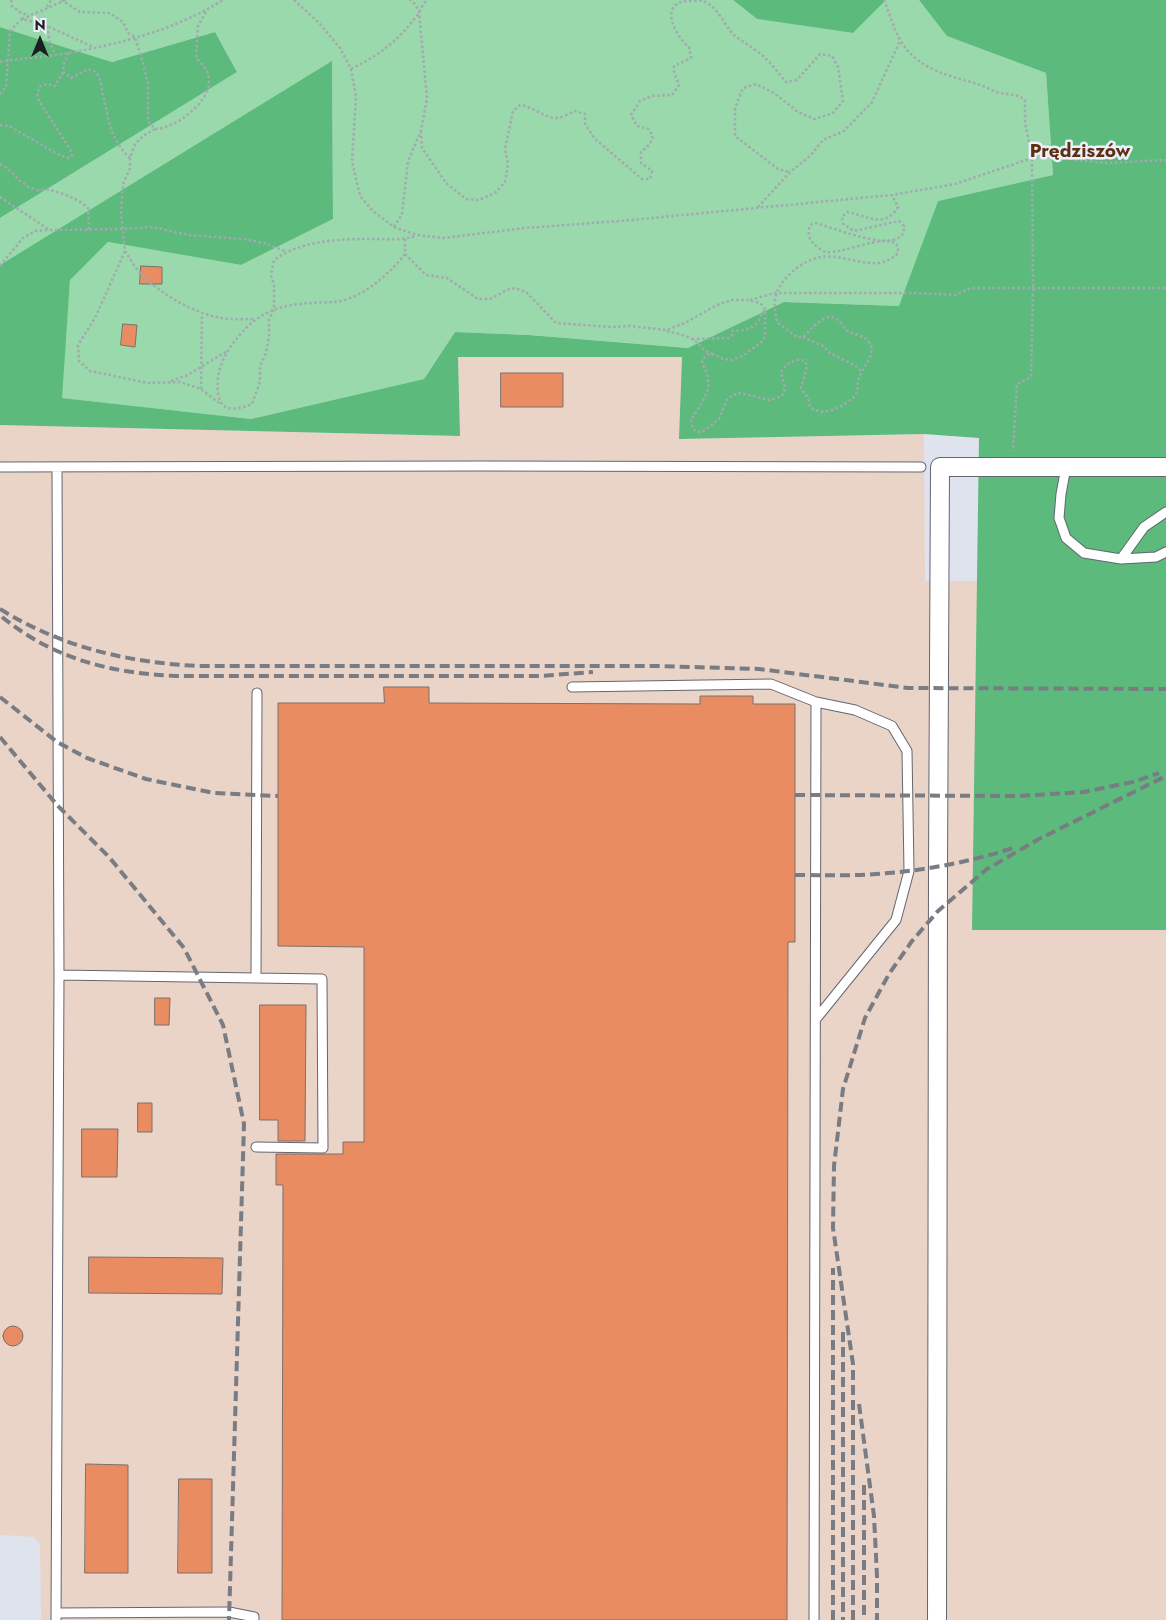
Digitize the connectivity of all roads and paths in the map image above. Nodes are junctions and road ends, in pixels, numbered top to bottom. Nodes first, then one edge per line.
1 (11, 0) edge
2 (51, 0) edge
3 (64, 0) edge
4 (223, 0) edge
5 (294, 0) edge
6 (410, 0) edge
7 (427, 0) edge
8 (884, 0) edge
9 (46, 8) junction
10 (207, 10) junction
11 (419, 12) junction
12 (29, 15) junction
13 (22, 19) junction
14 (45, 26) junction
15 (135, 37) junction
16 (900, 41) junction
17 (95, 47) junction
18 (69, 53) junction
19 (56, 55) junction
20 (8, 61) junction
21 (0, 62) edge
22 (351, 69) junction
23 (63, 72) junction
24 (0, 94) edge
25 (0, 125) edge
26 (155, 129) junction
27 (421, 131) junction
28 (130, 158) junction
29 (1032, 158) junction
30 (1166, 160) edge
31 (0, 164) edge
32 (790, 172) junction
33 (892, 195) junction
34 (0, 197) edge
35 (756, 208) junction
36 (394, 227) junction
37 (49, 230) junction
38 (89, 230) junction
39 (122, 230) junction
40 (417, 235) junction
41 (405, 239) junction
42 (125, 251) junction
43 (286, 252) junction
44 (405, 254) junction
45 (0, 266) edge
46 (1166, 288) edge
47 (1033, 289) junction
48 (775, 293) junction
49 (748, 300) junction
50 (274, 309) junction
51 (765, 309) junction
52 (202, 313) junction
53 (254, 319) junction
54 (666, 330) junction
55 (803, 337) junction
56 (692, 339) junction
57 (229, 350) junction
58 (714, 354) junction
59 (200, 368) junction
60 (862, 372) junction
61 (169, 382) junction
62 (200, 389) junction
63 (220, 404) junction
64 (1013, 466) junction
65 (0, 467) edge
66 (921, 467) dead end
67 (1066, 467) junction
68 (1166, 467) edge
69 (58, 468) junction
70 (1166, 512) edge
71 (1166, 552) edge
72 (1122, 559) junction
73 (572, 687) dead end
74 (257, 693) dead end
75 (816, 702) junction
76 (59, 975) junction
77 (256, 977) junction
78 (816, 1019) junction
79 (256, 1147) dead end
80 (56, 1616) edge
81 (254, 1620) edge
82 (814, 1620) edge
83 (937, 1620) edge

1 - 12 path
2 - 9 path
3 - 9 path
3 - 15 path
4 - 10 path
5 - 22 path
6 - 11 path
7 - 11 path
8 - 16 path
9 - 12 path
10 - 15 path
10 - 26 path
11 - 22 path
11 - 27 path
12 - 13 path
13 - 14 path
13 - 20 path
14 - 17 path
14 - 19 path
15 - 17 path
15 - 26 path
16 - 29 path
16 - 32 path
17 - 18 path
18 - 19 path
18 - 23 path
19 - 20 path
20 - 21 path
20 - 24 path
22 - 36 path
23 - 25 path
23 - 28 path
26 - 28 path
27 - 32 path
27 - 36 path
28 - 39 path
29 - 30 path
29 - 33 path
29 - 47 path
31 - 38 path
32 - 35 path
33 - 35 path
33 - 48 path
34 - 37 path
35 - 40 path
36 - 40 path
37 - 38 path
37 - 45 path
38 - 39 path
39 - 42 path
39 - 43 path
40 - 41 path
41 - 43 path
41 - 44 path
42 - 52 path
42 - 61 path
43 - 50 path
44 - 50 path
44 - 54 path
46 - 47 path
47 - 48 path
47 - 64 path
48 - 49 path
48 - 55 path
49 - 51 path
49 - 54 path
50 - 53 path
50 - 63 path
51 - 56 path
51 - 58 path
52 - 53 path
52 - 59 path
53 - 57 path
54 - 56 path
55 - 60 path
55 - 60 path
56 - 58 path
57 - 59 path
57 - 63 path
58 - 60 path
59 - 61 path
59 - 62 path
61 - 62 path
62 - 63 path
64 - 67 street
64 - 83 street
65 - 69 lane
66 - 69 lane
67 - 68 street
67 - 72 lane
69 - 76 lane
70 - 72 lane
71 - 72 lane
73 - 75 lane
74 - 77 lane
75 - 78 lane
75 - 78 lane
76 - 77 lane
76 - 80 lane
77 - 79 lane
78 - 82 lane
80 - 81 lane

